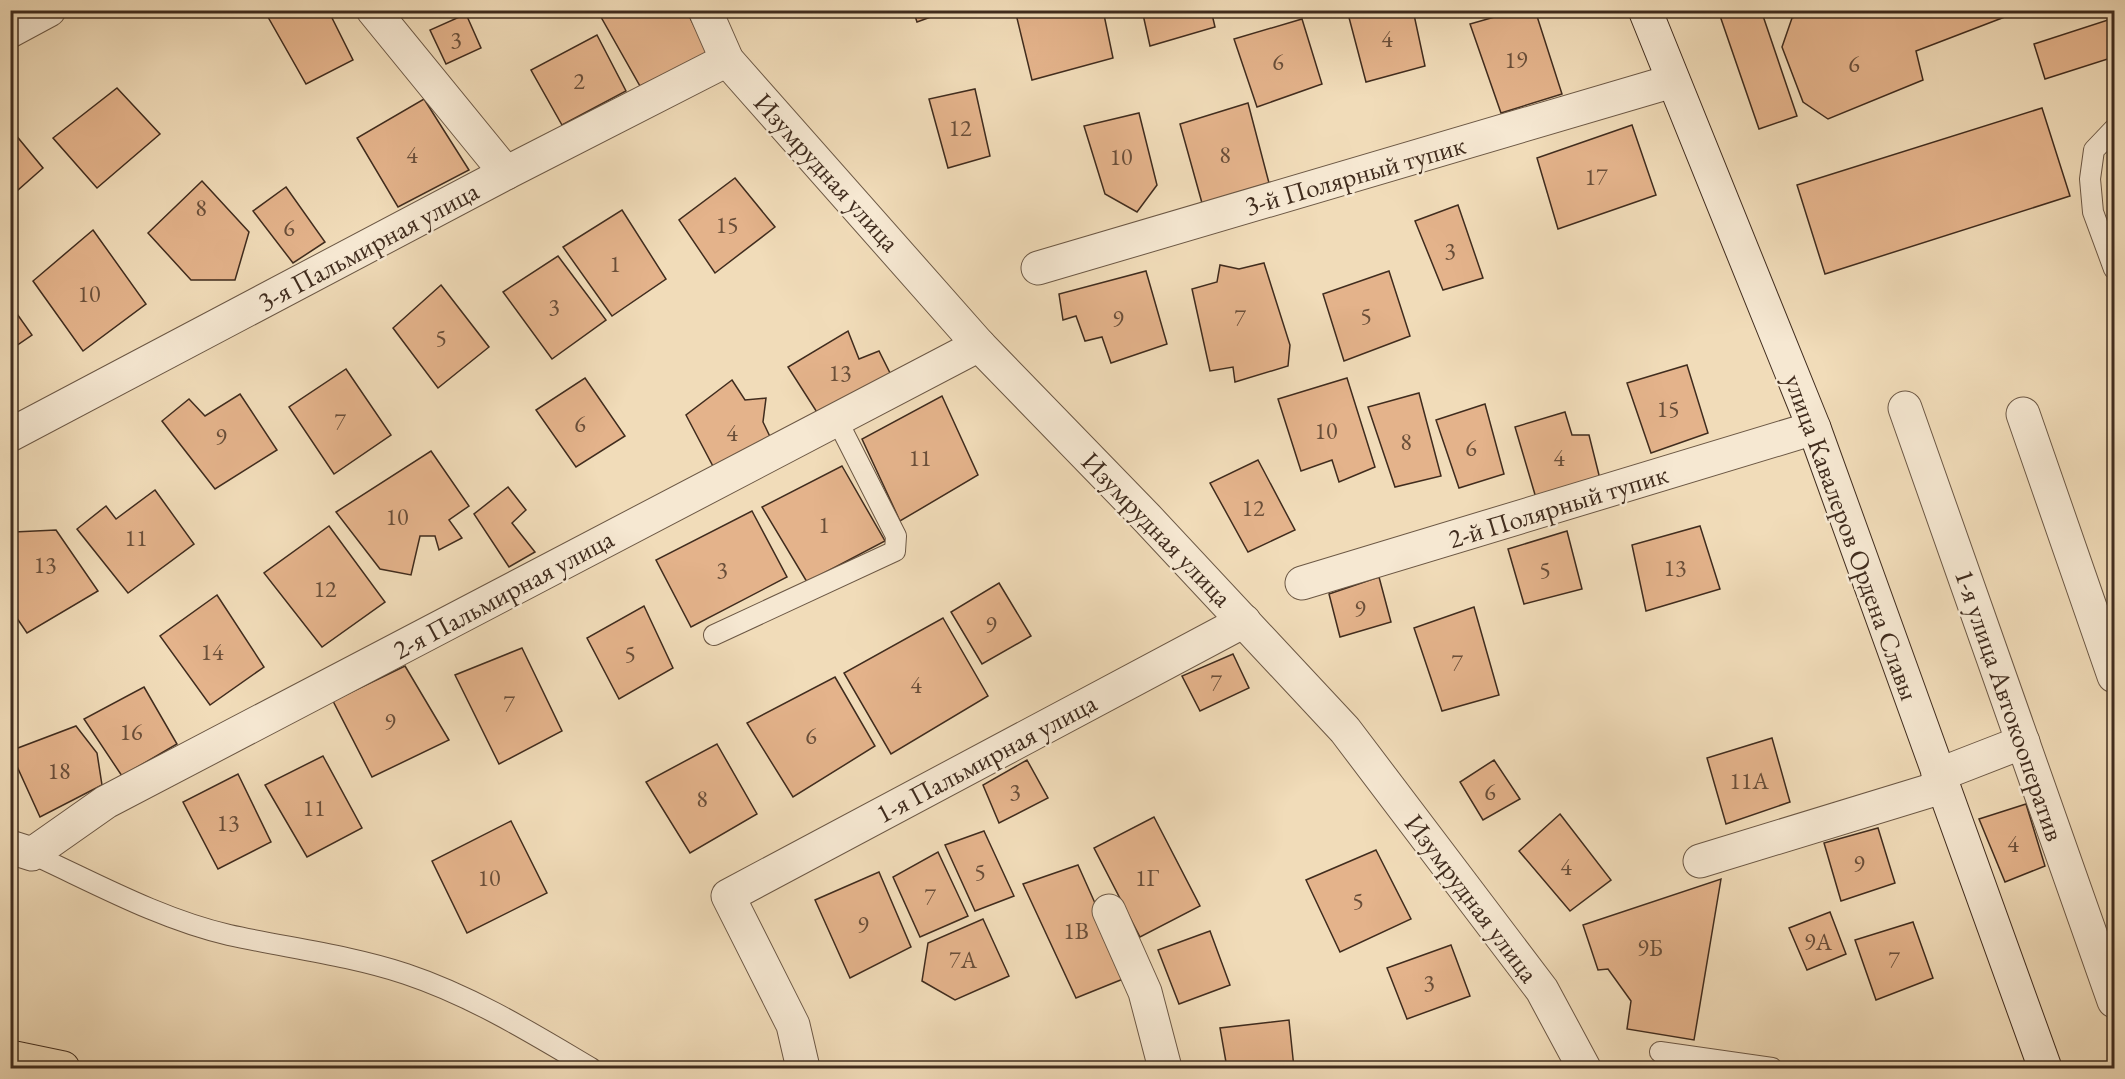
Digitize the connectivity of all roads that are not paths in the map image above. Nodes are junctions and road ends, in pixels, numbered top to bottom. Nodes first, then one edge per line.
1 (49, 10) edge
2 (373, 10) edge
3 (705, 10) edge
4 (1646, 10) edge
5 (10, 31) edge
6 (727, 60) junction
7 (1673, 81) junction
8 (2115, 129) edge
9 (506, 173) junction
10 (1038, 268) dead end
11 (2115, 269) edge
12 (980, 345) junction
13 (1905, 408) dead end
14 (2023, 414) dead end
15 (837, 420) junction
16 (1814, 428) junction
17 (10, 435) edge
18 (1302, 583) dead end
19 (1244, 621) junction
20 (714, 635) dead end
21 (2115, 676) edge
22 (2023, 742) junction
23 (1940, 781) junction
24 (21, 850) edge
25 (1700, 861) dead end
26 (1109, 911) dead end
27 (2115, 1002) edge
28 (1660, 1052) dead end
29 (10, 1057) edge
30 (63, 1068) edge
31 (591, 1068) edge
32 (803, 1068) edge
33 (1165, 1068) edge
34 (1584, 1068) edge
35 (1772, 1068) edge
36 (2045, 1068) edge

1 - 5 street
2 - 9 street
3 - 6 street, Изумрудная улица
4 - 7 street, улица Кавалеров Ордена Славы
6 - 9 street, 3-я Пальмирная улица
6 - 12 street, Изумрудная улица
7 - 10 street, 3-й Полярный тупик
7 - 16 street, улица Кавалеров Ордена Славы
8 - 11 lane
9 - 17 street, 3-я Пальмирная улица
12 - 15 street, 2-я Пальмирная улица
12 - 19 street, Изумрудная улица
13 - 22 street, 1-я улица Автокооператив
14 - 21 street
15 - 20 lane
15 - 24 street, 2-я Пальмирная улица
16 - 18 street, 2-й Полярный тупик
16 - 23 street, улица Кавалеров Ордена Славы
19 - 32 street, 1-я Пальмирная улица
19 - 34 street, Изумрудная улица
22 - 23 street
22 - 27 street, 1-я улица Автокооператив
23 - 25 street
23 - 36 street, улица Кавалеров Ордена Славы
24 - 31 lane
26 - 33 street
28 - 35 lane
29 - 30 main road

